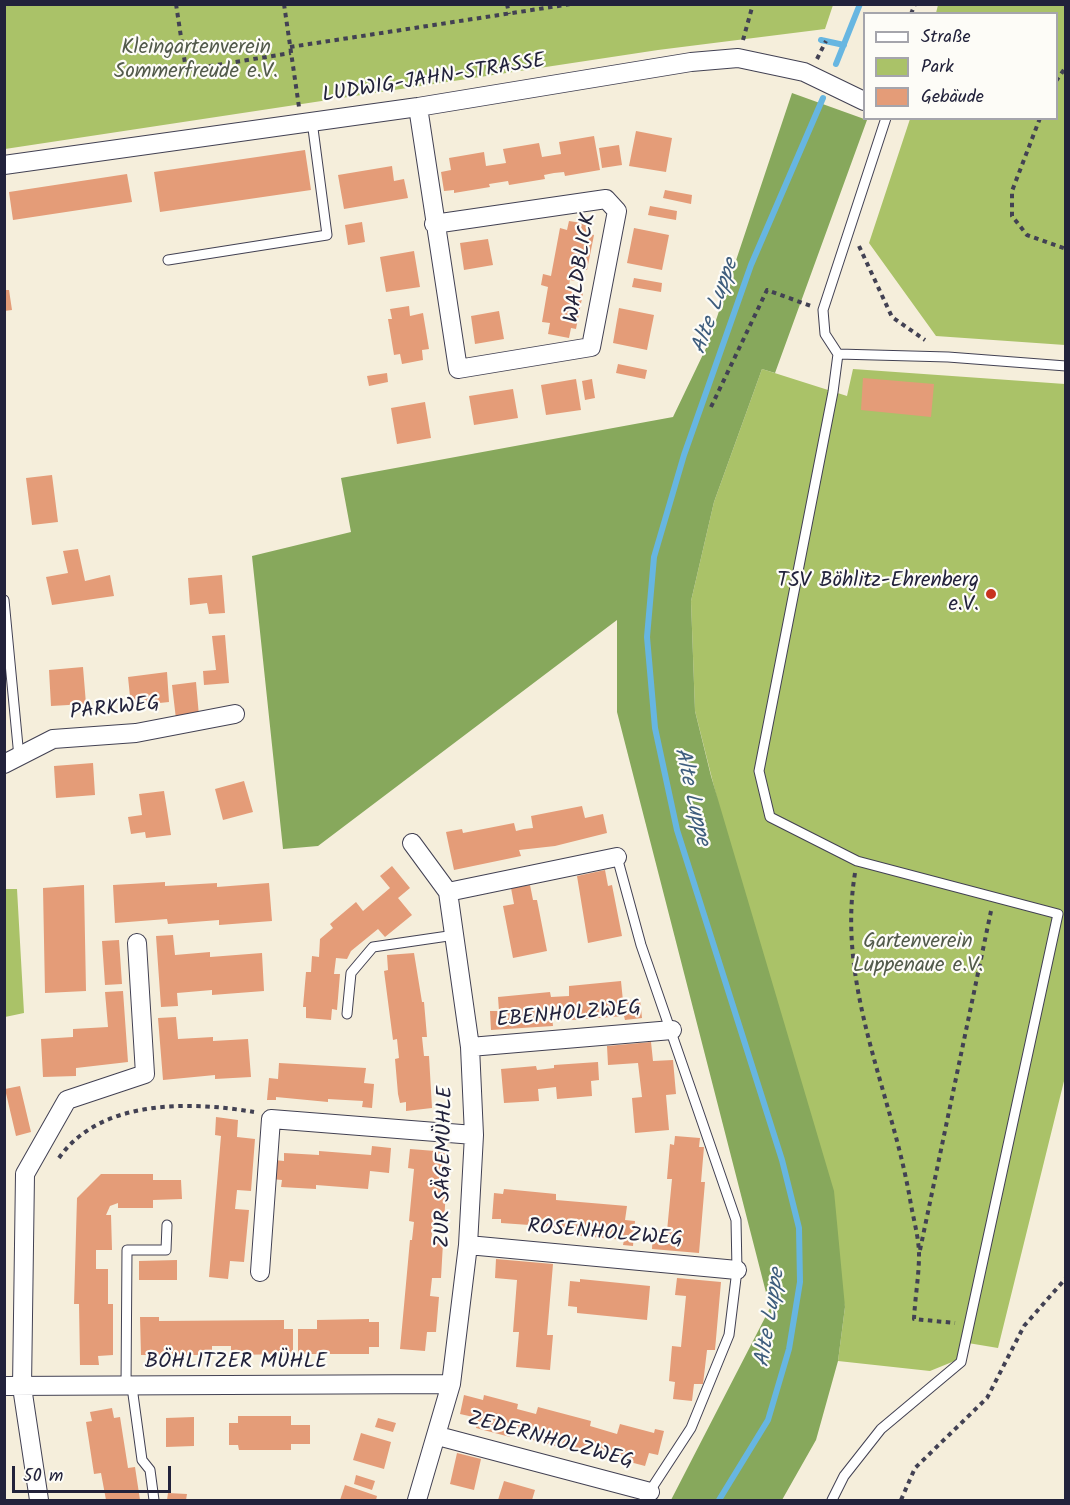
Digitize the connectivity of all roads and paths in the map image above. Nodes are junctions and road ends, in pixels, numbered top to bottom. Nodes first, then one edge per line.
1 (176, 4) edge
2 (284, 4) edge
3 (507, 4) edge
4 (571, 4) edge
5 (753, 4) edge
6 (509, 14) junction
7 (826, 41) dead end
8 (290, 47) junction
9 (291, 53) junction
10 (821, 54) dead end
11 (738, 58) junction
12 (863, 100) edge
13 (418, 107) junction
14 (885, 120) edge
15 (1039, 120) edge
16 (307, 122) junction
17 (4, 165) edge
18 (434, 224) junction
19 (850, 226) junction
20 (1065, 249) edge
21 (168, 260) dead end
22 (801, 301) dead end
23 (838, 354) junction
24 (948, 357) junction
25 (1065, 366) edge
26 (711, 407) dead end
27 (4, 600) edge
28 (235, 714) dead end
29 (12, 760) edge
30 (412, 843) dead end
31 (617, 857) joint
32 (858, 861) junction
33 (448, 892) junction
34 (993, 897) junction
35 (455, 935) junction
36 (137, 943) dead end
37 (347, 1014) dead end
38 (672, 1030) junction
39 (470, 1047) junction
40 (271, 1119) junction
41 (474, 1135) junction
42 (52, 1167) dead end
43 (167, 1225) dead end
44 (468, 1245) junction
45 (919, 1254) junction
46 (736, 1270) junction
47 (260, 1272) dead end
48 (1065, 1278) edge
49 (971, 1325) junction
50 (451, 1384) junction
51 (13, 1387) edge
52 (129, 1387) junction
53 (438, 1436) junction
54 (647, 1496) edge
55 (39, 1500) edge
56 (154, 1500) edge
57 (417, 1500) edge
58 (832, 1500) edge
59 (901, 1500) edge

1 - 9 path
2 - 8 path
3 - 6 path
4 - 6 path
5 - 11 path
6 - 8 path
7 - 10 path
8 - 9 path
9 - 16 path
11 - 12 street, LUDWIG-JAHN-STRASSE
11 - 13 street, LUDWIG-JAHN-STRASSE
13 - 16 street, LUDWIG-JAHN-STRASSE
13 - 18 street, WALDBLICK
14 - 19 lane
15 - 20 path
16 - 17 street, LUDWIG-JAHN-STRASSE
16 - 21 lane
18 - 18 street, WALDBLICK
19 - 23 lane
19 - 24 path
22 - 26 path
23 - 24 lane
23 - 32 lane
24 - 25 lane
27 - 29 lane
28 - 29 street, PARKWEG
30 - 33 street, ZUR SÄGEMÜHLE
31 - 33 street
31 - 38 lane, EBENHOLZWEG
32 - 34 lane
32 - 45 path
33 - 35 street, ZUR SÄGEMÜHLE
34 - 45 path
34 - 49 lane
35 - 37 lane
35 - 39 street, ZUR SÄGEMÜHLE
36 - 51 street
38 - 39 street, EBENHOLZWEG
38 - 46 lane, EBENHOLZWEG
39 - 41 street, ZUR SÄGEMÜHLE
40 - 41 street
40 - 42 path
40 - 47 street
41 - 44 street, ZUR SÄGEMÜHLE
43 - 52 lane
44 - 46 street, ROSENHOLZWEG
44 - 50 street, ZUR SÄGEMÜHLE
45 - 49 path
46 - 54 lane, ZEDERNHOLZWEG
48 - 59 path
49 - 58 lane
50 - 52 street, BÖHLITZER MÜHLE
50 - 53 street, ZUR SÄGEMÜHLE
51 - 52 street, BÖHLITZER MÜHLE
51 - 55 street
52 - 56 lane
53 - 54 street, ZEDERNHOLZWEG
53 - 57 street, ZUR SÄGEMÜHLE

